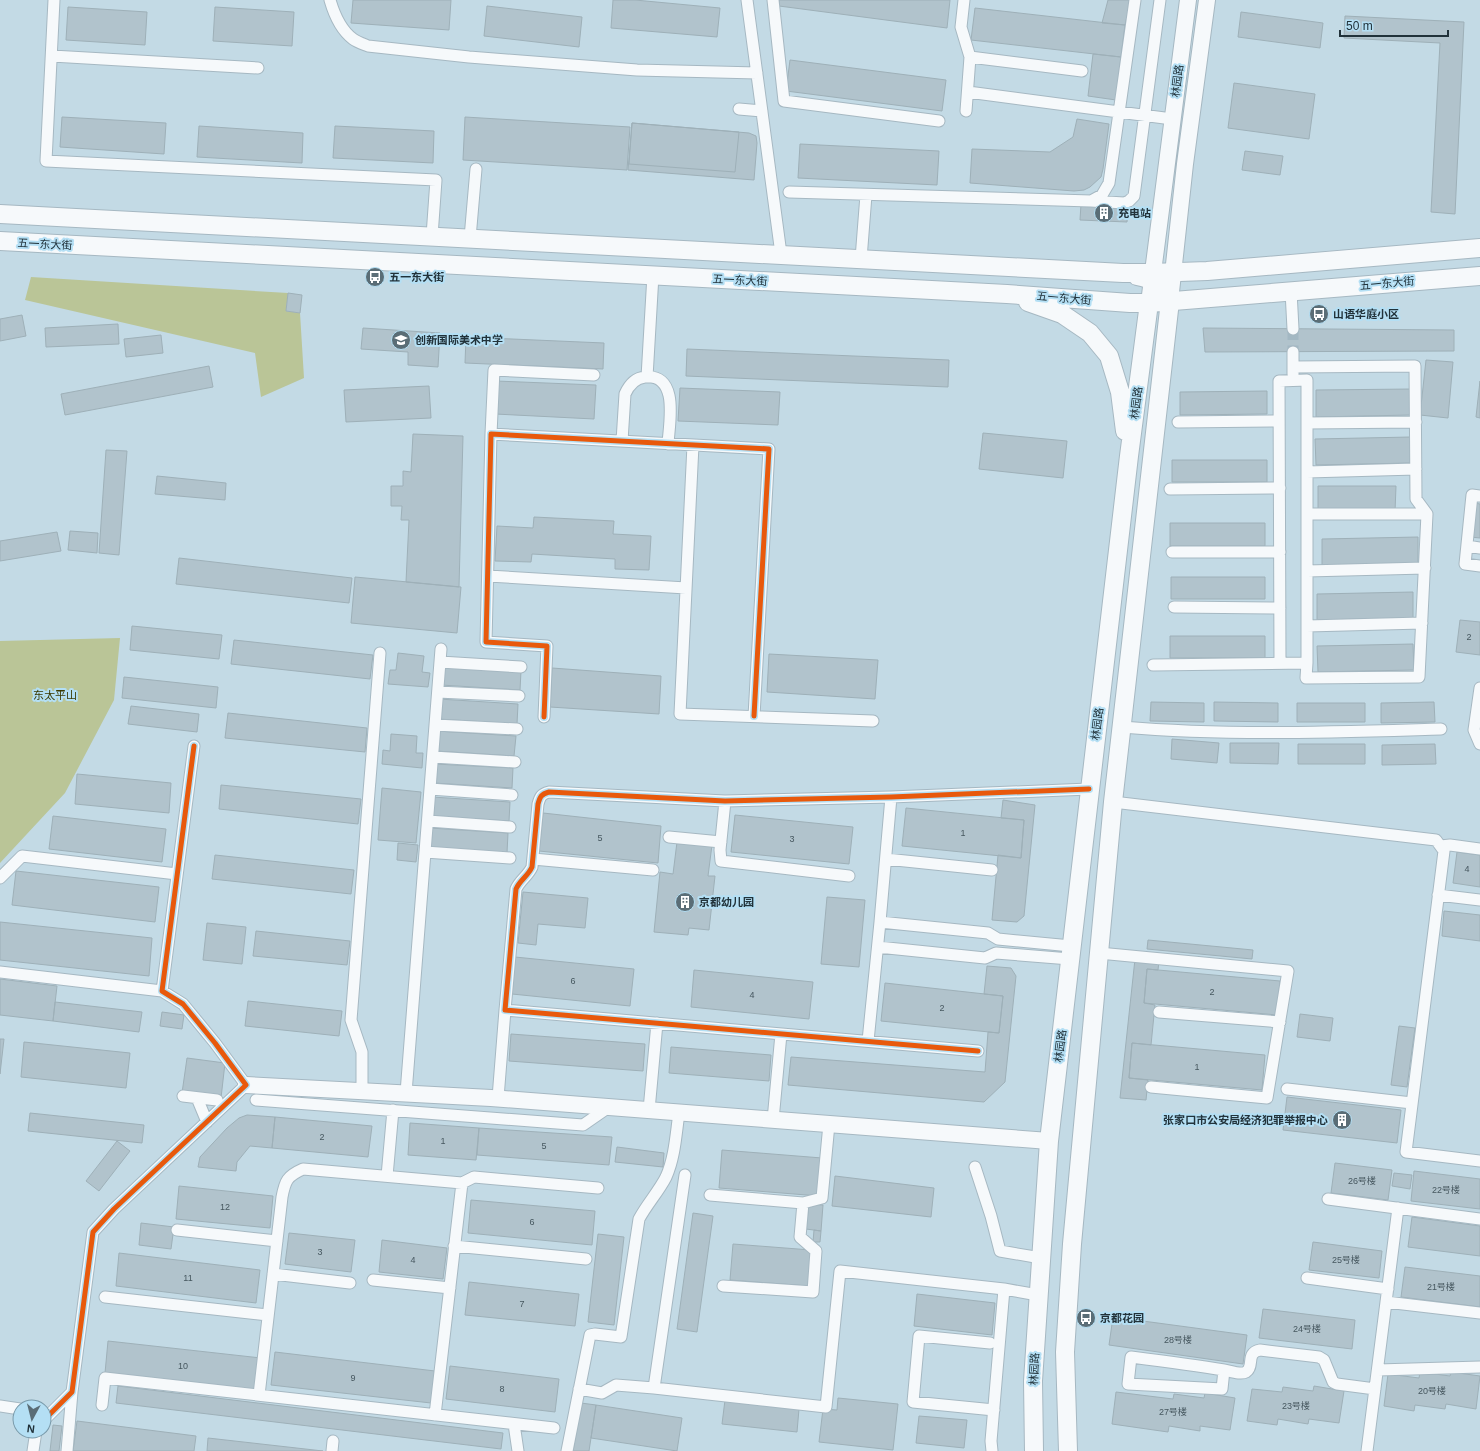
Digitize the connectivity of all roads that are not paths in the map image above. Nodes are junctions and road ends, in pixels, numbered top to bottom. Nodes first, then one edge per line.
1 (54, 0) edge
2 (330, 0) edge
3 (747, 0) edge
4 (773, 0) edge
5 (964, 0) edge
6 (1135, 0) edge
7 (1160, 0) edge
8 (1188, 0) edge
9 (1207, 0) edge
10 (52, 56) junction
11 (970, 58) junction
12 (258, 68) dead end
13 (1082, 71) dead end
14 (756, 73) junction
15 (968, 92) junction
16 (739, 109) dead end
17 (966, 110) dead end
18 (762, 111) junction
19 (1119, 112) junction
20 (1145, 115) junction
21 (1172, 119) junction
22 (939, 121) dead end
23 (476, 169) dead end
24 (789, 192) dead end
25 (866, 195) junction
26 (1092, 201) junction
27 (0, 214) edge
28 (432, 236) junction
29 (470, 238) junction
30 (0, 241) edge
31 (1480, 248) edge
32 (781, 254) junction
33 (861, 259) junction
34 (1173, 272) junction
35 (653, 275) junction
36 (1152, 276) junction
37 (1480, 276) edge
38 (1291, 291) junction
39 (1007, 294) junction
40 (1170, 301) junction
41 (1149, 303) junction
42 (1293, 329) tunnel mouth
43 (1293, 352) tunnel mouth
44 (1293, 367) junction
45 (594, 375) dead end
46 (647, 377) junction
47 (1293, 381) junction
48 (1279, 421) junction
49 (1178, 422) dead end
50 (1416, 422) junction
51 (1307, 423) junction
52 (491, 434) junction
53 (622, 441) junction
54 (668, 444) junction
55 (693, 445) junction
56 (1129, 456) junction
57 (1416, 469) junction
58 (1307, 472) junction
59 (1280, 488) junction
60 (1170, 489) dead end
61 (1480, 496) edge
62 (1307, 514) junction
63 (1427, 514) junction
64 (1467, 546) junction
65 (1480, 548) edge
66 (1172, 552) dead end
67 (1280, 552) junction
68 (1480, 566) edge
69 (1424, 568) junction
70 (1307, 571) junction
71 (488, 576) junction
72 (686, 588) junction
73 (1174, 607) dead end
74 (1280, 608) junction
75 (1422, 623) junction
76 (1307, 626) junction
77 (441, 649) dead end
78 (380, 653) dead end
79 (440, 662) junction
80 (1280, 663) junction
81 (1307, 663) junction
82 (1153, 665) dead end
83 (521, 667) dead end
84 (1480, 688) edge
85 (438, 692) junction
86 (519, 696) dead end
87 (754, 716) junction
88 (544, 717) dead end
89 (873, 721) dead end
90 (435, 725) junction
91 (1122, 727) junction
92 (1441, 729) dead end
93 (517, 730) dead end
94 (1480, 744) edge
95 (194, 746) dead end
96 (433, 756) junction
97 (515, 762) dead end
98 (430, 789) junction
99 (1089, 789) junction
100 (512, 795) dead end
101 (890, 797) junction
102 (725, 801) junction
103 (1113, 802) junction
104 (428, 821) junction
105 (510, 828) dead end
106 (669, 837) dead end
107 (721, 842) junction
108 (1440, 846) junction
109 (1480, 849) edge
110 (425, 852) junction
111 (510, 858) dead end
112 (533, 859) junction
113 (886, 859) junction
114 (654, 870) dead end
115 (992, 870) dead end
116 (177, 874) junction
117 (849, 876) dead end
118 (0, 878) edge
119 (1438, 895) junction
120 (1480, 900) edge
121 (880, 922) junction
122 (878, 947) junction
123 (1070, 952) junction
124 (1099, 953) junction
125 (0, 972) edge
126 (162, 991) junction
127 (505, 1010) junction
128 (1159, 1012) dead end
129 (1280, 1022) junction
130 (657, 1023) junction
131 (781, 1034) junction
132 (868, 1041) junction
133 (978, 1051) dead end
134 (246, 1085) junction
135 (1151, 1088) dead end
136 (1287, 1088) dead end
137 (362, 1091) junction
138 (406, 1093) junction
139 (183, 1096) dead end
140 (197, 1098) junction
141 (498, 1098) junction
142 (217, 1100) dead end
143 (256, 1100) dead end
144 (1412, 1103) junction
145 (609, 1107) junction
146 (393, 1110) junction
147 (649, 1110) junction
148 (679, 1112) junction
149 (773, 1120) junction
150 (207, 1122) junction
151 (829, 1124) junction
152 (1048, 1140) junction
153 (1480, 1161) edge
154 (975, 1167) dead end
155 (685, 1175) dead end
156 (387, 1176) junction
157 (462, 1183) junction
158 (598, 1188) dead end
159 (710, 1195) dead end
160 (1328, 1199) dead end
161 (803, 1203) junction
162 (1398, 1208) junction
163 (1480, 1219) edge
164 (177, 1230) dead end
165 (277, 1241) junction
166 (454, 1246) junction
167 (1040, 1258) junction
168 (586, 1259) dead end
169 (273, 1274) junction
170 (1306, 1278) dead end
171 (373, 1280) dead end
172 (350, 1283) dead end
173 (723, 1286) dead end
174 (450, 1288) junction
175 (1388, 1288) junction
176 (1004, 1289) junction
177 (1038, 1295) junction
178 (105, 1297) dead end
179 (1386, 1302) junction
180 (1480, 1313) edge
181 (268, 1315) junction
182 (990, 1343) dead end
183 (1480, 1367) edge
184 (1224, 1370) junction
185 (1378, 1370) junction
186 (654, 1388) junction
187 (579, 1389) junction
188 (1375, 1389) junction
189 (72, 1392) junction
190 (259, 1395) junction
191 (102, 1404) dead end
192 (0, 1406) edge
193 (12, 1407) edge
194 (52, 1410) edge
195 (994, 1410) junction
196 (435, 1415) junction
197 (514, 1424) junction
198 (554, 1428) dead end
199 (35, 1439) edge
200 (33, 1451) edge
201 (67, 1451) edge
202 (518, 1451) edge
203 (567, 1451) edge
204 (992, 1451) edge
205 (1034, 1451) edge
206 (1068, 1451) edge
207 (1367, 1451) edge

1 - 10 street
2 - 14 street
3 - 14 street
4 - 22 street
5 - 11 street
6 - 19 street
7 - 20 street
8 - 21 street, 林园路
9 - 34 street, 林园路
10 - 12 street
10 - 28 street
11 - 13 street
11 - 15 street
14 - 18 street
15 - 17 street
15 - 19 street
16 - 18 street
18 - 32 street
19 - 20 street
19 - 26 street
20 - 21 street
20 - 26 street
21 - 36 street, 林园路
23 - 29 street
24 - 25 street
25 - 26 street
25 - 33 street
27 - 28 main road
28 - 29 main road
29 - 32 main road
30 - 35 main road, 五一东大街
31 - 34 main road
32 - 33 main road
33 - 36 main road
34 - 36 main road
34 - 40 street, 林园路
35 - 39 main road, 五一东大街
35 - 46 street
36 - 40 main road
36 - 41 street, 林园路
37 - 38 main road, 五一东大街
38 - 40 main road, 五一东大街
38 - 42 street
39 - 41 main road, 五一东大街
39 - 56 main road
40 - 41 main road, 五一东大街
40 - 91 main road, 林园路
41 - 56 main road, 林园路
43 - 44 street
44 - 47 street
44 - 50 street
45 - 52 street
46 - 53 street
46 - 54 street
47 - 48 street
47 - 51 street
48 - 49 street
48 - 59 street
50 - 51 street
50 - 57 street
51 - 58 street
52 - 53 street
52 - 71 street
53 - 54 street
54 - 55 street
55 - 72 street
55 - 87 street
56 - 99 main road, 林园路
57 - 58 street
57 - 63 street
58 - 62 street
59 - 60 street
59 - 67 street
61 - 64 street
62 - 63 street
62 - 70 street
63 - 69 street
64 - 65 street
64 - 68 street
66 - 67 street
67 - 74 street
69 - 70 street
69 - 75 street
70 - 76 street
71 - 72 street
71 - 88 street
72 - 87 street
73 - 74 street
74 - 80 street
75 - 76 street
75 - 81 street
76 - 81 street
77 - 79 street
78 - 137 street
79 - 83 street
79 - 85 street
80 - 81 street
80 - 82 street
84 - 94 street
85 - 86 street
85 - 90 street
87 - 89 street
90 - 93 street
90 - 96 street
91 - 92 street
91 - 103 main road, 林园路
95 - 116 street
96 - 97 street
96 - 98 street
98 - 100 street
98 - 104 street
99 - 101 street
99 - 123 main road, 林园路
101 - 102 street
101 - 113 street
102 - 107 street
102 - 112 street
103 - 108 street
103 - 124 main road, 林园路
104 - 105 street
104 - 110 street
106 - 107 street
107 - 117 street
108 - 109 street
108 - 119 street
110 - 111 street
110 - 138 street
112 - 114 street
112 - 127 street
113 - 115 street
113 - 121 street
116 - 118 street
116 - 126 street
119 - 120 street
119 - 144 street
121 - 122 street
121 - 123 street
122 - 123 street
122 - 132 street
123 - 152 main road, 林园路
124 - 129 street
124 - 206 main road, 林园路
125 - 126 street
126 - 134 street
127 - 130 street
127 - 141 street
128 - 129 street
129 - 135 street
130 - 131 street
130 - 147 street
131 - 132 street
131 - 149 street
132 - 133 street
134 - 137 street
134 - 150 street
136 - 144 street
137 - 138 street
138 - 141 street
139 - 140 street
140 - 142 street
140 - 150 street
141 - 145 street
143 - 146 street
144 - 153 street
145 - 146 street
145 - 147 street
146 - 156 street
147 - 148 street
148 - 149 street
148 - 187 street
149 - 151 street
150 - 189 street
151 - 152 street
151 - 161 street
152 - 167 main road, 林园路
154 - 167 street
155 - 186 street
156 - 157 street
156 - 165 street
157 - 158 street
157 - 166 street
159 - 161 street
160 - 162 street
161 - 173 street
162 - 163 street
162 - 175 street
164 - 165 street
165 - 169 street
166 - 168 street
166 - 174 street
167 - 177 main road, 林园路
169 - 172 street
169 - 181 street
170 - 175 street
171 - 174 street
174 - 196 street
175 - 179 street
176 - 177 street
176 - 186 street
176 - 195 street
177 - 205 main road, 林园路
178 - 181 street
179 - 180 street
179 - 185 street
181 - 190 street
182 - 195 street
183 - 185 street
184 - 184 street
184 - 188 street
185 - 188 street
186 - 187 street
187 - 203 street
188 - 207 street
189 - 194 street
189 - 201 street
190 - 191 street
190 - 196 street
192 - 193 street
195 - 204 street
196 - 197 street
197 - 198 street
197 - 202 street
199 - 200 street

